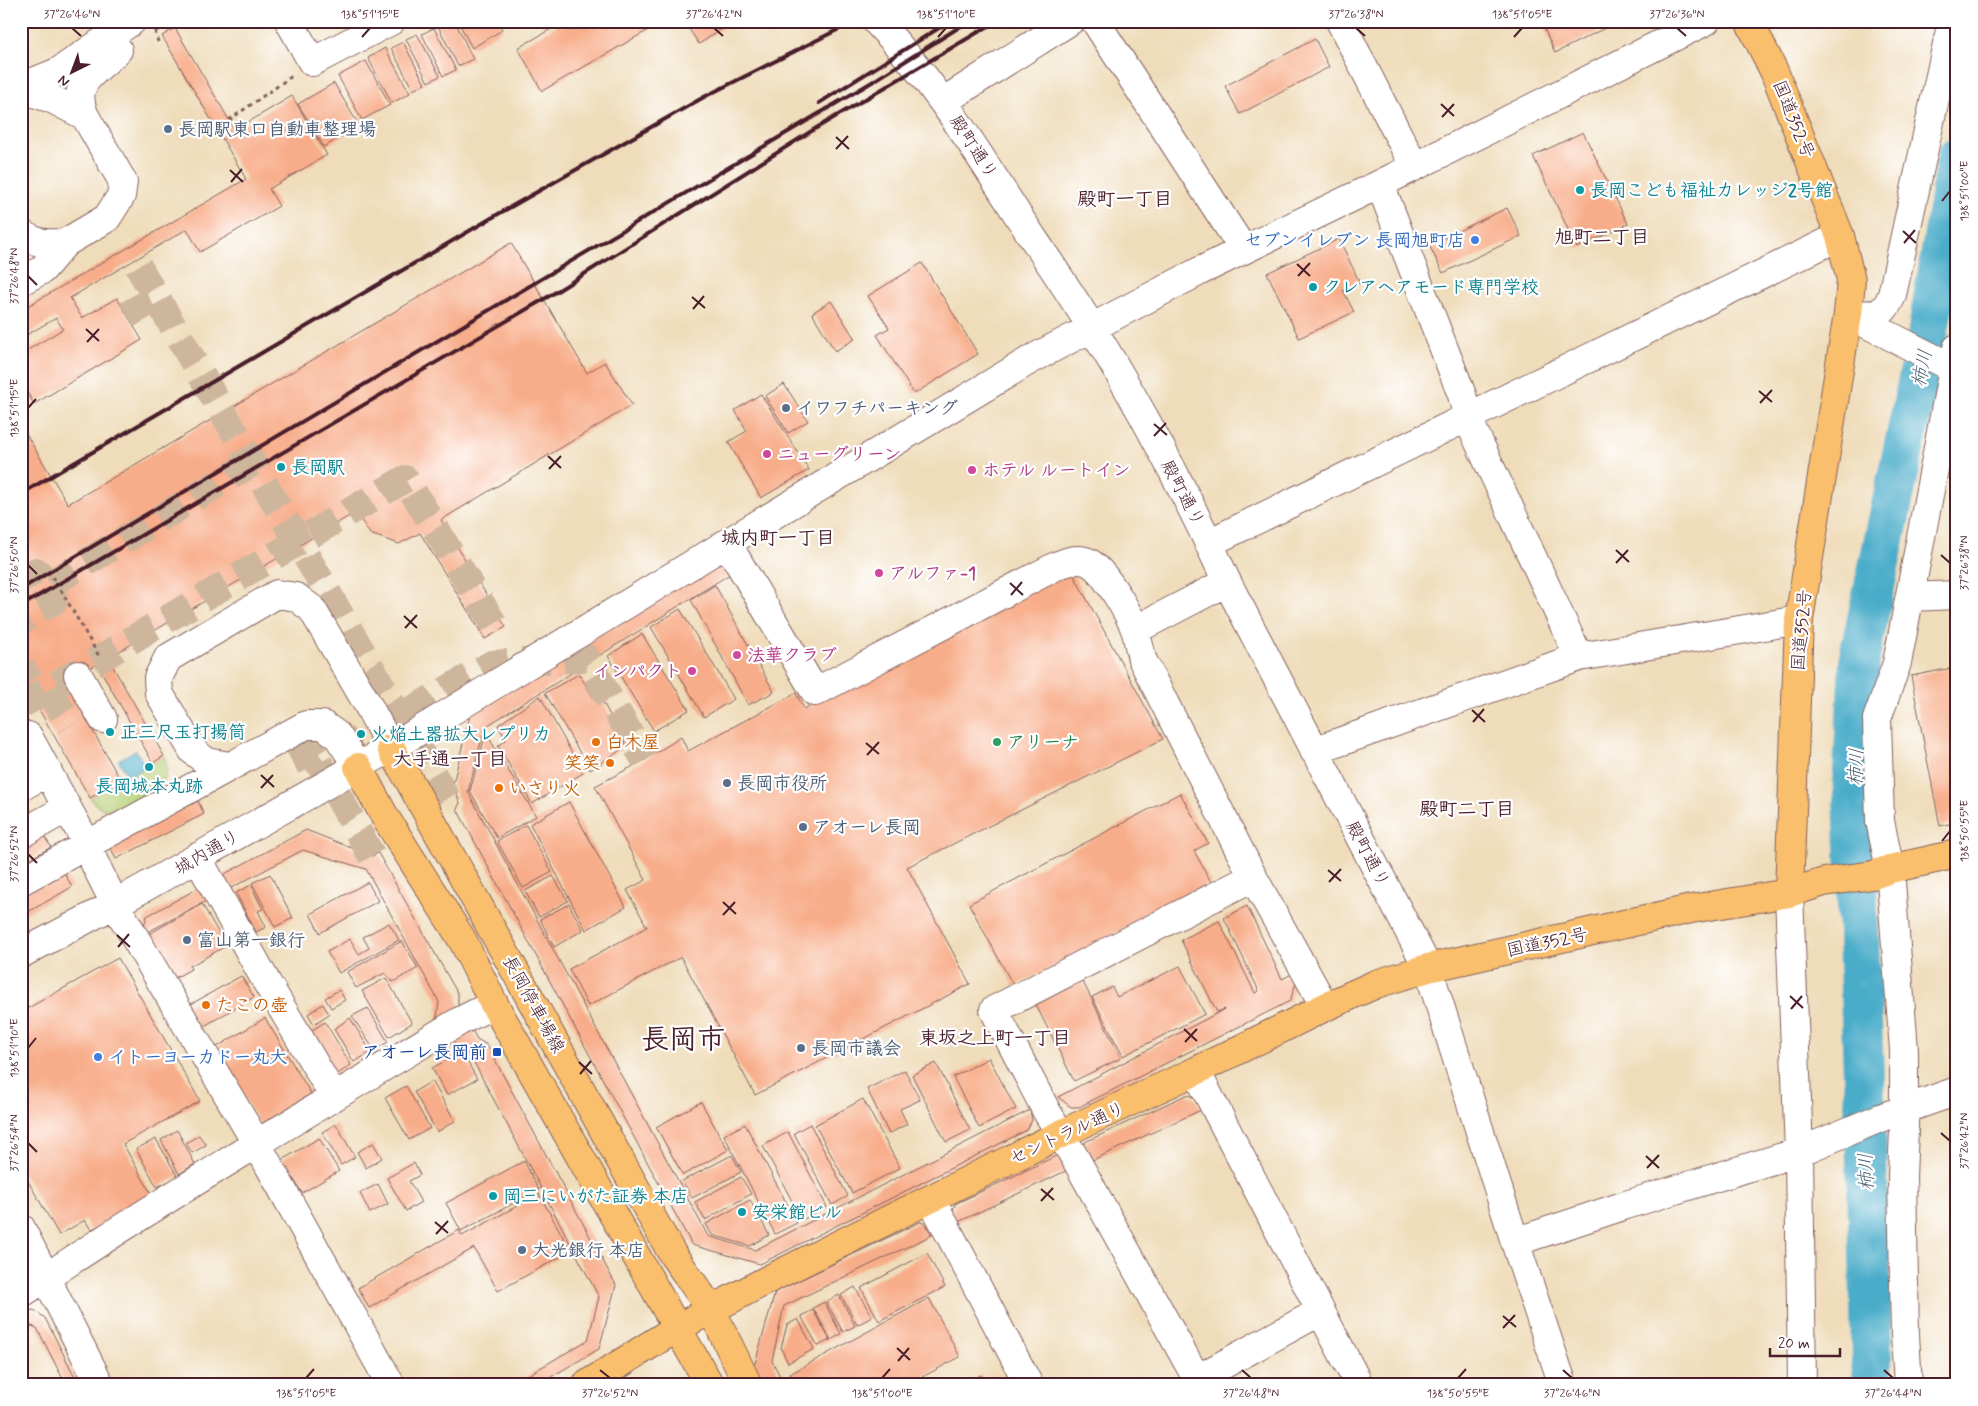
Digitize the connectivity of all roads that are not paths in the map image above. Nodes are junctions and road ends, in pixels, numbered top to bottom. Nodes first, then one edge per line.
1 (288, 21) edge
2 (392, 21) edge
3 (876, 21) edge
4 (1070, 21) edge
5 (1096, 21) edge
6 (1340, 21) edge
7 (1706, 21) edge
8 (1749, 21) edge
9 (1952, 21) edge
10 (141, 25) edge
11 (21, 88) edge
12 (944, 101) junction
13 (85, 116) junction
14 (1414, 166) junction
15 (1380, 184) junction
16 (21, 233) edge
17 (1840, 236) junction
18 (65, 243) junction
19 (1243, 249) junction
20 (21, 281) edge
21 (1848, 314) junction
22 (1091, 327) junction
23 (1951, 362) edge
24 (1468, 419) junction
25 (727, 542) junction
26 (1209, 543) junction
27 (1227, 582) junction
28 (1957, 595) edge
29 (1910, 598) junction
30 (1799, 620) junction
31 (1135, 630) junction
32 (1580, 657) junction
33 (78, 675) dead end
34 (96, 715) dead end
35 (21, 738) edge
36 (391, 748) junction
37 (1314, 751) junction
38 (229, 766) junction
39 (358, 767) junction
40 (48, 772) junction
41 (21, 787) edge
42 (68, 808) junction
43 (21, 834) edge
44 (87, 844) junction
45 (1957, 854) edge
46 (197, 857) junction
47 (1882, 872) junction
48 (1253, 877) junction
49 (21, 881) edge
50 (1789, 893) junction
51 (115, 904) junction
52 (21, 954) edge
53 (1428, 968) junction
54 (494, 1004) junction
55 (1325, 1007) junction
56 (1196, 1072) junction
57 (1957, 1091) edge
58 (334, 1097) junction
59 (1892, 1114) junction
60 (1061, 1134) junction
61 (257, 1144) junction
62 (1799, 1152) junction
63 (931, 1199) junction
64 (21, 1228) edge
65 (1515, 1242) junction
66 (46, 1278) junction
67 (21, 1294) edge
68 (711, 1309) junction
69 (1321, 1311) junction
70 (677, 1328) junction
71 (100, 1385) edge
72 (391, 1385) edge
73 (586, 1385) edge
74 (710, 1385) edge
75 (748, 1385) edge
76 (1029, 1385) edge
77 (1359, 1385) edge
78 (1563, 1385) edge
79 (1802, 1385) edge
80 (1908, 1385) edge

1 - 2 street
3 - 12 street, 殿町通り
4 - 12 street
5 - 19 street
6 - 14 street
7 - 14 street, 城内通り
8 - 17 main road, 国道352号
9 - 21 street
10 - 11 street
10 - 13 street
11 - 13 street
12 - 22 street, 殿町通り
13 - 18 street
14 - 15 street, 城内通り
15 - 19 street, 城内通り
15 - 24 street
16 - 18 street
17 - 21 main road, 国道352号
17 - 24 street
18 - 20 street
19 - 22 street, 城内通り
21 - 23 street
21 - 30 main road, 国道352号
22 - 25 street, 城内通り
22 - 26 street, 殿町通り
23 - 29 street
24 - 26 street
24 - 32 street
25 - 31 street
25 - 36 street, 城内通り
26 - 27 street, 殿町通り
27 - 31 street
27 - 37 street, 殿町通り
28 - 29 street
29 - 47 street
30 - 32 street
30 - 50 main road, 国道352号
31 - 48 street
32 - 37 street
33 - 34 street
35 - 40 street
36 - 38 street
36 - 39 street, 城内通り
36 - 68 main road, 長岡停車場線
37 - 53 street, 殿町通り
38 - 39 street
38 - 44 street
39 - 46 street, 城内通り
39 - 54 main road, 長岡停車場線
40 - 41 street
40 - 42 street
42 - 43 street
42 - 44 street
44 - 49 street
44 - 51 street
45 - 47 main road
46 - 51 street, 城内通り
46 - 58 street
47 - 50 main road
47 - 59 street
48 - 55 street
48 - 60 street
50 - 53 main road, 国道352号
50 - 62 street
51 - 52 street, 城内通り
51 - 61 street
53 - 55 main road, セントラル通り
53 - 65 street, 殿町通り
54 - 58 street
54 - 70 main road, 長岡停車場線
55 - 56 main road, セントラル通り
56 - 60 main road, セントラル通り
56 - 69 street
57 - 59 street
58 - 61 street
59 - 62 street
59 - 80 street
60 - 63 main road, セントラル通り
60 - 69 street
61 - 66 street
61 - 72 street
62 - 65 street
62 - 79 street
63 - 68 main road, セントラル通り
63 - 76 street
64 - 66 street
65 - 78 street, 殿町通り
66 - 67 street
66 - 71 street
68 - 70 main road, セントラル通り
68 - 75 main road, 長岡停車場線
69 - 77 street
70 - 73 main road, セントラル通り
70 - 74 main road, 長岡停車場線

